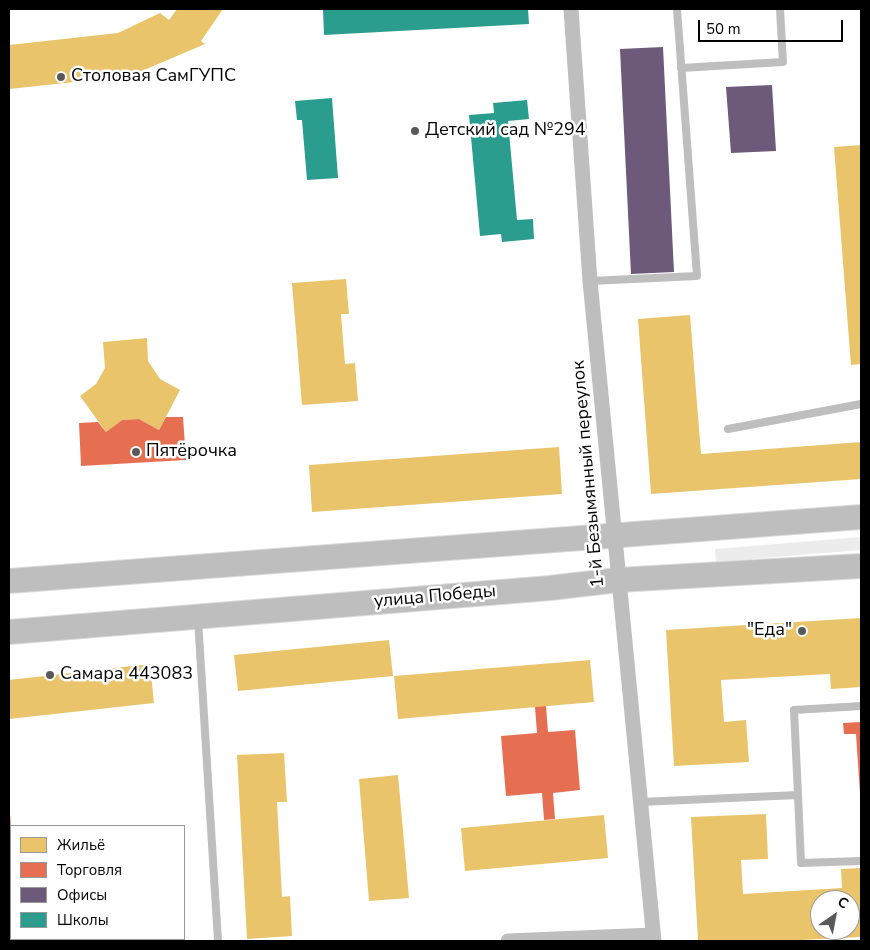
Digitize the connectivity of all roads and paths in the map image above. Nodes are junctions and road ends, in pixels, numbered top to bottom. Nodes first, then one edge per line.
1 (571, 9) edge
2 (677, 9) edge
3 (780, 9) edge
4 (681, 68) junction
5 (590, 281) junction
6 (861, 404) edge
7 (728, 429) dead end
8 (861, 516) edge
9 (614, 536) junction
10 (861, 566) edge
11 (618, 580) junction
12 (9, 582) edge
13 (198, 617) junction
14 (9, 632) edge
15 (861, 706) edge
16 (798, 795) junction
17 (640, 802) junction
18 (861, 861) edge
19 (654, 938) edge
20 (218, 941) edge
21 (508, 941) edge

1 - 5 street, 1-й Безымянный переулок
2 - 4 lane
3 - 4 lane
4 - 5 lane
5 - 9 street, 1-й Безымянный переулок
6 - 7 lane
8 - 9 main road
9 - 11 street, 1-й Безымянный переулок
9 - 12 main road
10 - 11 main road, улица Победы
11 - 13 main road, улица Победы
11 - 17 street, 1-й Безымянный переулок
13 - 14 main road, улица Победы
13 - 20 lane
15 - 16 lane
16 - 17 lane
16 - 18 lane
17 - 19 street, 1-й Безымянный переулок
19 - 21 street, 1-й Безымянный переулок

